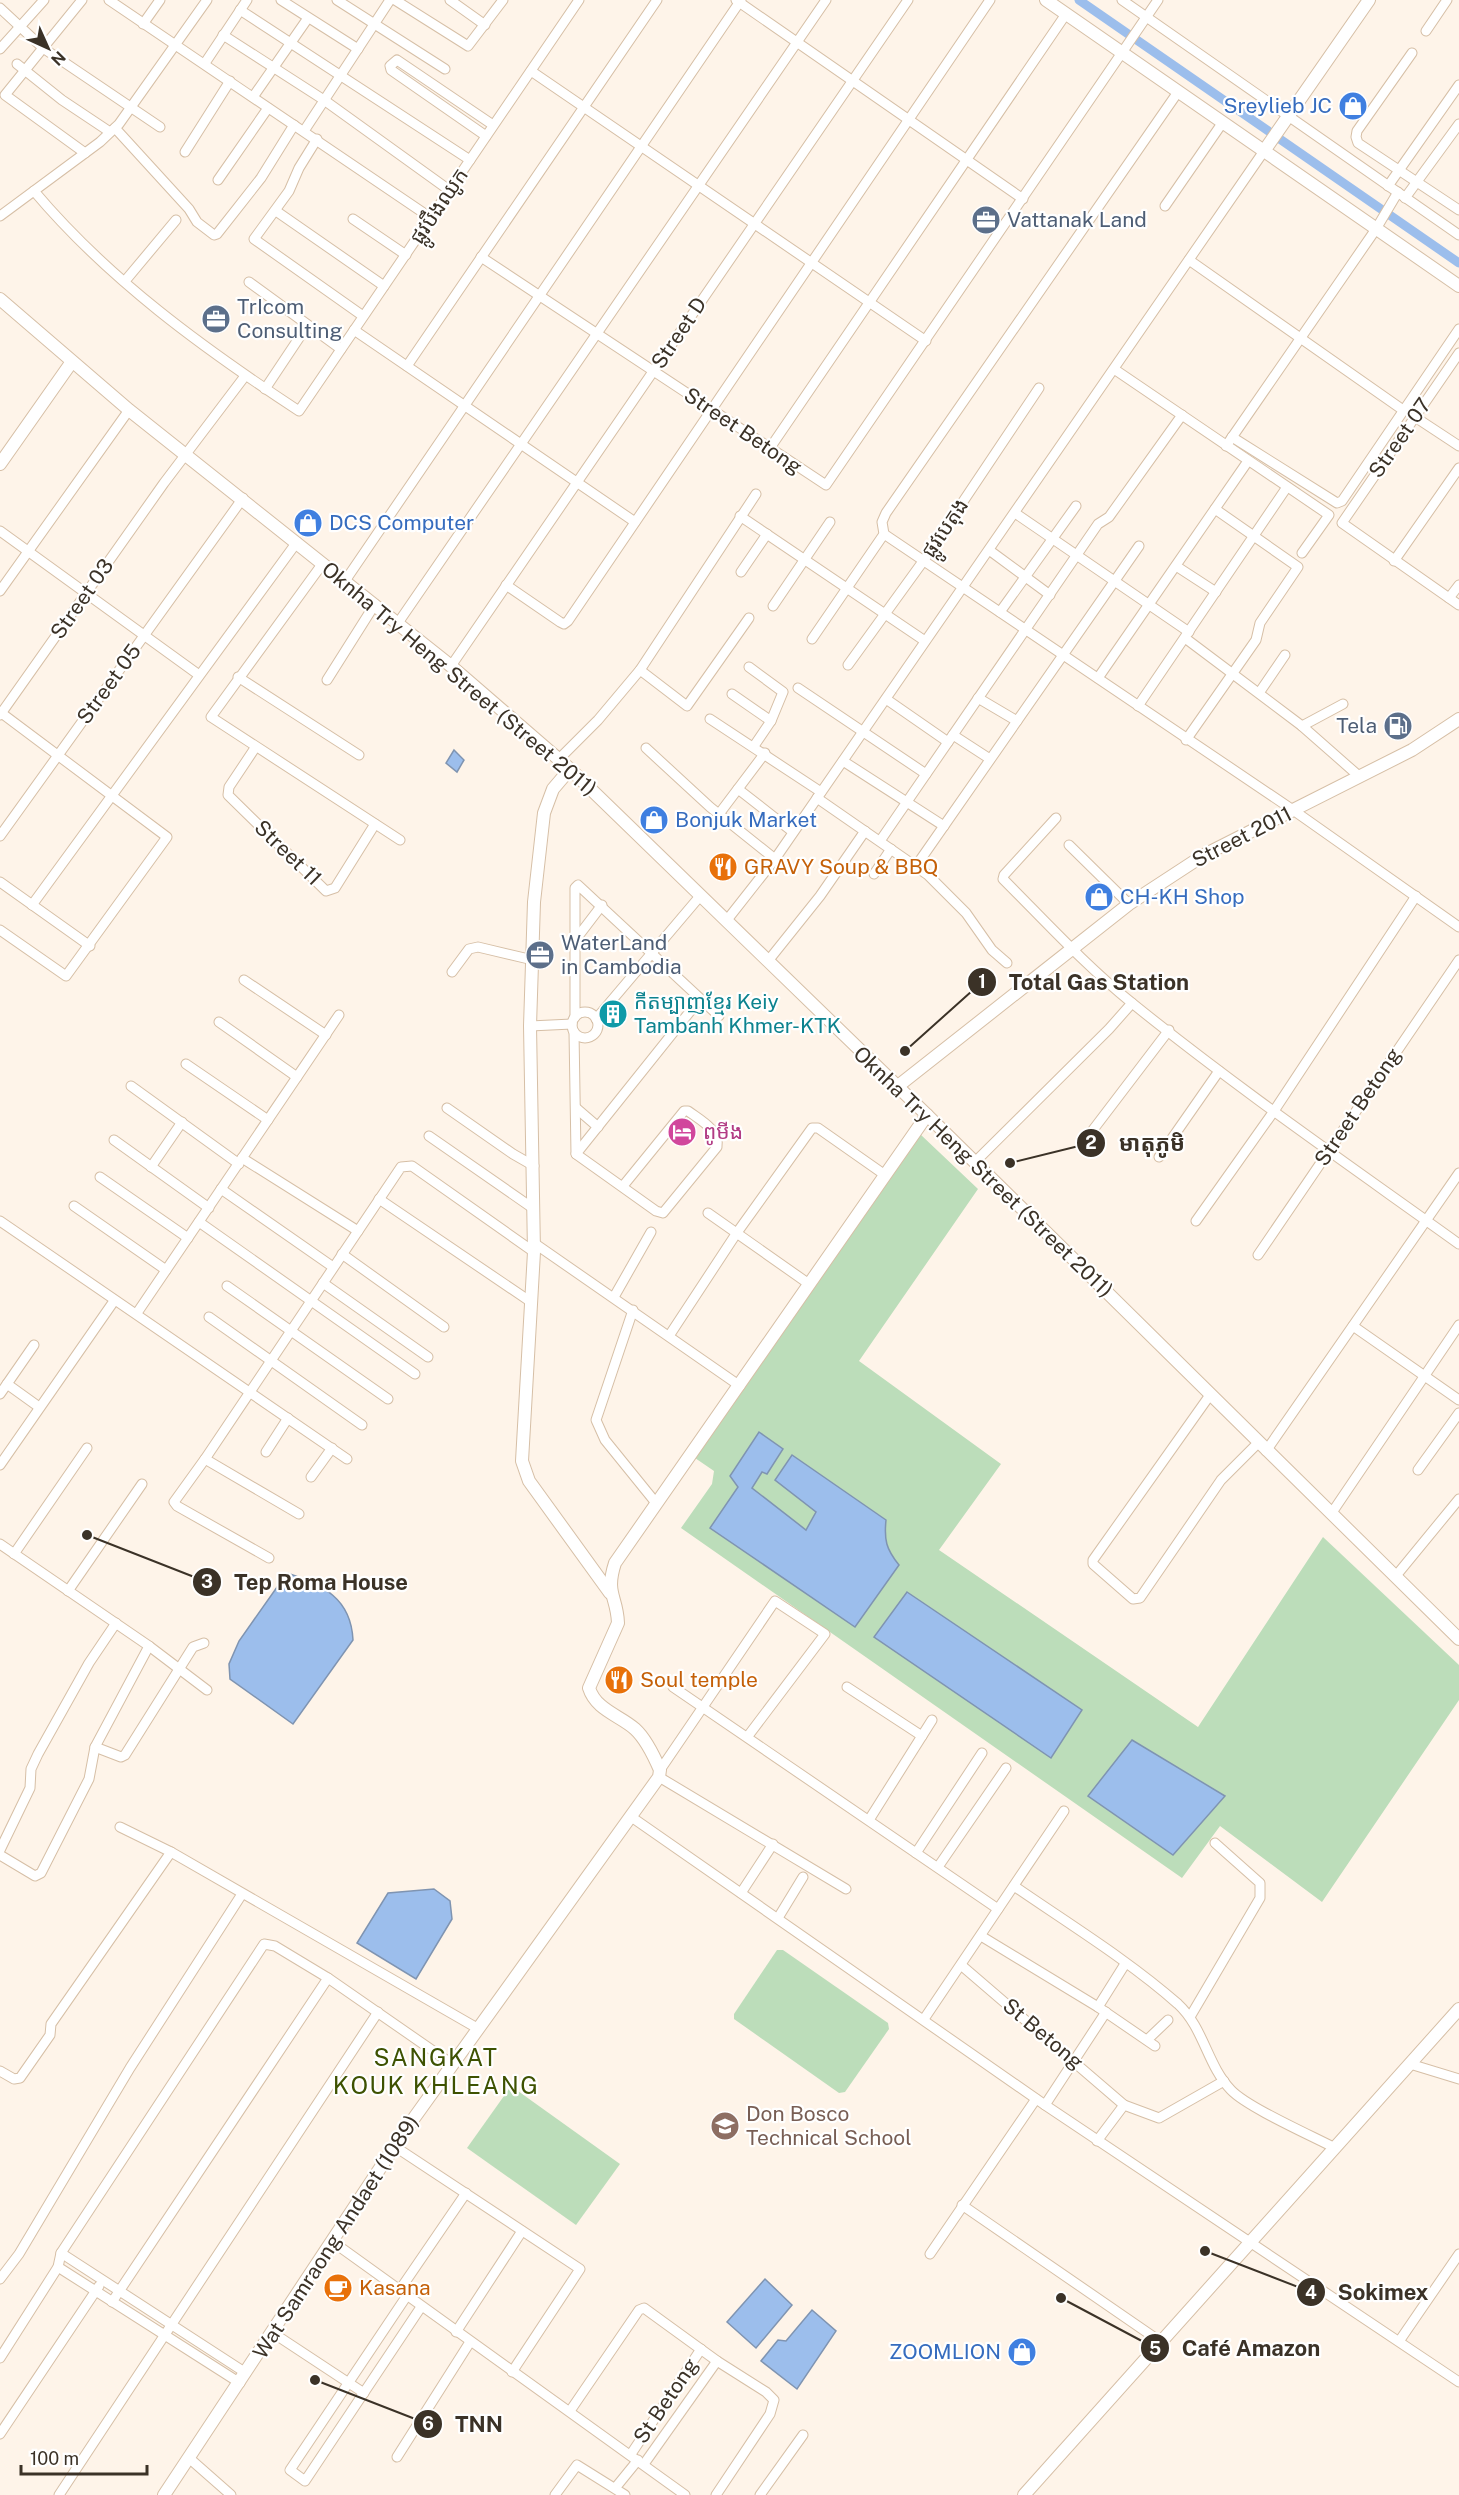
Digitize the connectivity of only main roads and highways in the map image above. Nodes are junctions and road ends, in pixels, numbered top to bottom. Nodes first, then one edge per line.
1 (1046, 0) edge
2 (1369, 0) edge
3 (1267, 148) junction
4 (1459, 286) edge
5 (0, 300) edge
6 (71, 363) junction
7 (0, 464) edge
8 (1459, 719) edge
9 (570, 769) junction
10 (898, 1086) junction
11 (927, 1115) junction
12 (610, 1593) junction
13 (1459, 1639) edge
14 (1459, 2009) edge
15 (164, 2495) edge
16 (1024, 2495) edge

1 - 3 main road
2 - 3 main road
3 - 4 main road
5 - 6 main road, Oknha Try Heng Street (Street 2011)
6 - 7 main road
6 - 9 main road, Oknha Try Heng Street (Street 2011)
8 - 10 main road, Street 2011
9 - 10 main road, Oknha Try Heng Street (Street 2011)
9 - 12 main road
10 - 11 main road, Oknha Try Heng Street (Street 2011)
11 - 12 main road
11 - 13 main road, Oknha Try Heng Street (Street 2011)
12 - 15 main road, Wat Samraong Andaet (1089)
14 - 16 main road

